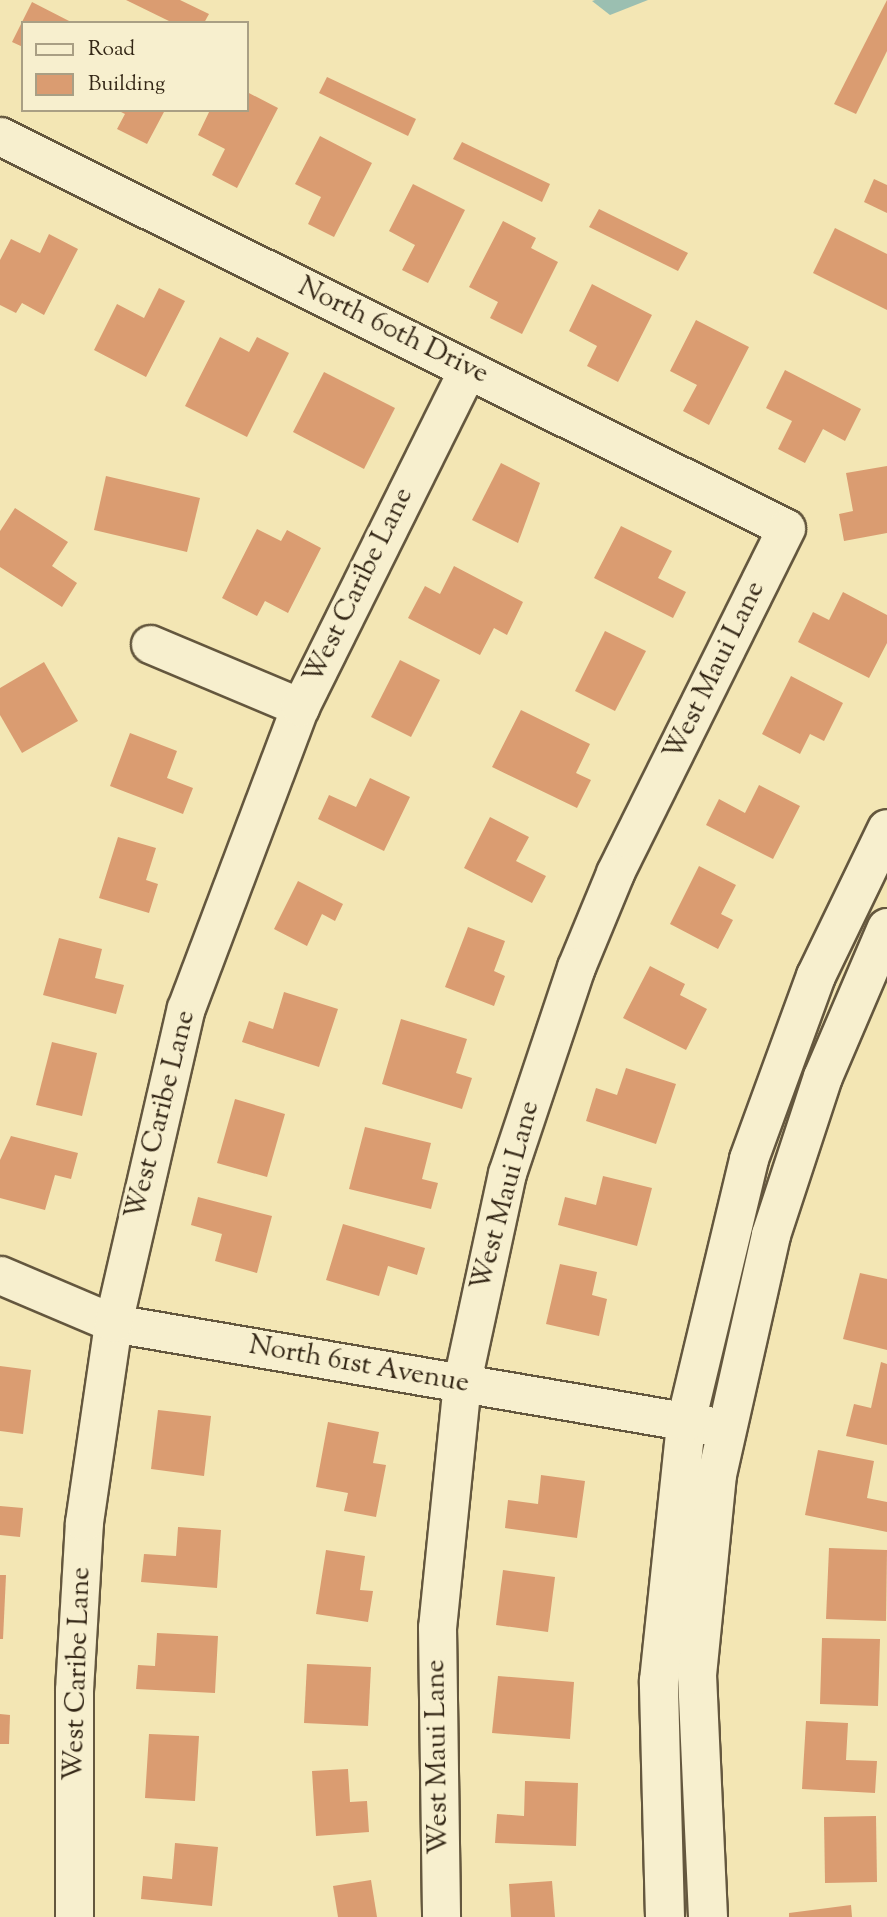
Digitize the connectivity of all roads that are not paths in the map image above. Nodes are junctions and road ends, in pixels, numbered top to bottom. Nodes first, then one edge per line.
1 (0, 136) edge
2 (468, 369) junction
3 (786, 528) joint
4 (150, 644) dead end
5 (300, 707) junction
6 (887, 829) edge
7 (887, 928) edge
8 (0, 1275) edge
9 (113, 1323) junction
10 (462, 1382) junction
11 (686, 1422) junction
12 (726, 1429) junction
13 (74, 1917) edge
14 (441, 1917) edge
15 (665, 1917) edge
16 (708, 1917) edge

1 - 2 street, North 60th Drive
2 - 3 street, North 60th Drive
2 - 5 street, West Caribe Lane
3 - 10 street, West Maui Lane
4 - 5 street
5 - 9 street, West Caribe Lane
6 - 11 street
7 - 12 street
8 - 9 street, North 61st Avenue
9 - 10 street, North 61st Avenue
9 - 13 street, West Caribe Lane
10 - 11 street, North 61st Avenue
10 - 14 street, West Maui Lane
11 - 12 street, North 61st Avenue
11 - 15 street
12 - 16 street

